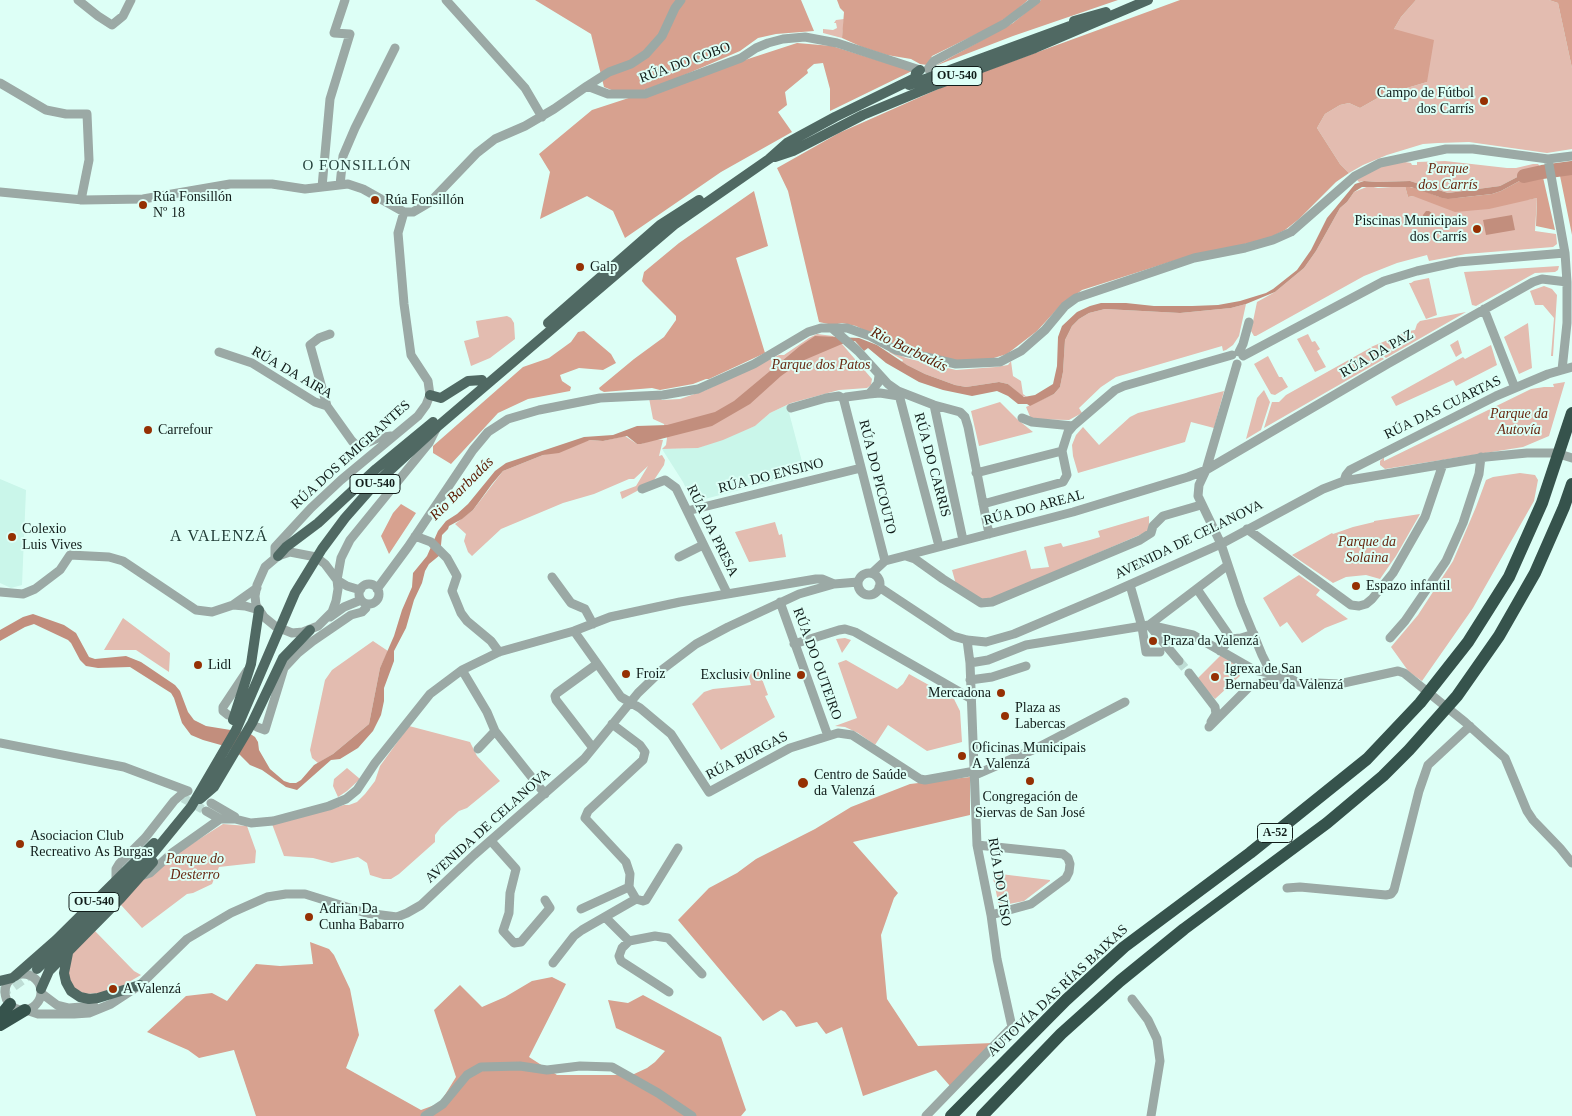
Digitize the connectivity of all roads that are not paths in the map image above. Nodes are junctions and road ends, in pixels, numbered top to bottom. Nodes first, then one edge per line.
1 (78, 0) edge
2 (131, 0) edge
3 (345, 0) edge
4 (446, 0) edge
5 (681, 0) edge
6 (1036, 0) edge
7 (1147, 0) edge
8 (395, 48) dead end
9 (930, 76) junction
10 (0, 83) edge
11 (587, 86) junction
12 (542, 117) junction
13 (1572, 156) edge
14 (769, 159) junction
15 (1548, 159) junction
16 (340, 185) junction
17 (322, 187) junction
18 (0, 192) edge
19 (81, 200) junction
20 (404, 212) junction
21 (1565, 254) junction
22 (1567, 282) junction
23 (1484, 309) junction
24 (1249, 322) dead end
25 (833, 329) junction
26 (330, 334) dead end
27 (219, 352) dead end
28 (1238, 357) junction
29 (1206, 362) junction
30 (1572, 368) edge
31 (1562, 370) junction
32 (499, 374) junction
33 (879, 376) junction
34 (1233, 379) junction
35 (482, 380) junction
36 (1515, 388) junction
37 (898, 393) junction
38 (869, 394) junction
39 (430, 395) junction
40 (844, 399) junction
41 (934, 405) junction
42 (327, 406) junction
43 (791, 408) dead end
44 (1572, 412) edge
45 (1022, 418) dead end
46 (1073, 426) junction
47 (437, 427) junction
48 (393, 436) junction
49 (1215, 440) junction
50 (1062, 451) junction
51 (1235, 453) junction
52 (1481, 457) junction
53 (1572, 458) edge
54 (1443, 464) junction
55 (862, 468) junction
56 (1206, 470) junction
57 (976, 473) junction
58 (1344, 481) junction
59 (1572, 484) edge
60 (642, 489) dead end
61 (983, 504) junction
62 (1201, 505) junction
63 (687, 511) junction
64 (1247, 529) junction
65 (989, 534) junction
66 (415, 536) junction
67 (963, 540) junction
68 (1221, 544) junction
69 (704, 545) junction
70 (940, 546) junction
71 (906, 556) junction
72 (276, 557) junction
73 (679, 557) dead end
74 (885, 561) junction
75 (1228, 565) junction
76 (872, 574) junction
77 (552, 577) dead end
78 (336, 580) junction
79 (858, 582) junction
80 (834, 584) junction
81 (1130, 585) junction
82 (879, 586) junction
83 (257, 588) junction
84 (1197, 588) junction
85 (361, 589) junction
86 (377, 589) junction
87 (0, 592) edge
88 (727, 593) junction
89 (364, 602) junction
90 (780, 602) junction
91 (233, 605) junction
92 (259, 610) junction
93 (324, 622) junction
94 (593, 624) junction
95 (1145, 626) junction
96 (310, 630) junction
97 (574, 631) junction
98 (1254, 634) junction
99 (1390, 638) dead end
100 (1230, 639) junction
101 (967, 640) junction
102 (794, 644) junction
103 (1220, 651) junction
104 (499, 652) junction
105 (1160, 652) dead end
106 (1179, 661) tunnel mouth
107 (970, 663) junction
108 (597, 664) junction
109 (1026, 666) dead end
110 (281, 667) junction
111 (249, 669) junction
112 (462, 670) junction
113 (1189, 673) tunnel mouth
114 (1271, 673) junction
115 (970, 680) junction
116 (1297, 682) junction
117 (970, 698) junction
118 (630, 702) junction
119 (1125, 702) dead end
120 (228, 715) dead end
121 (612, 724) junction
122 (1467, 724) junction
123 (261, 729) dead end
124 (495, 731) junction
125 (828, 736) junction
126 (0, 743) edge
127 (593, 748) junction
128 (478, 749) dead end
129 (222, 756) junction
130 (975, 773) junction
131 (156, 780) junction
132 (545, 794) junction
133 (179, 796) junction
134 (191, 807) junction
135 (220, 819) junction
136 (252, 823) junction
137 (174, 830) junction
138 (491, 841) junction
139 (977, 844) junction
140 (678, 848) dead end
141 (1572, 863) edge
142 (141, 876) junction
143 (116, 879) junction
144 (629, 887) junction
145 (1287, 888) dead end
146 (636, 899) junction
147 (545, 900) dead end
148 (581, 909) dead end
149 (991, 914) junction
150 (606, 917) junction
151 (629, 941) junction
152 (70, 950) junction
153 (553, 963) dead end
154 (37, 969) tunnel mouth
155 (702, 974) dead end
156 (14, 977) junction
157 (0, 981) edge
158 (140, 985) junction
159 (41, 991) junction
160 (669, 992) dead end
161 (1132, 999) dead end
162 (7, 1004) edge
163 (112, 1004) junction
164 (26, 1010) junction
165 (0, 1016) edge
166 (0, 1025) edge
167 (425, 1116) edge
168 (692, 1116) edge
169 (926, 1116) edge
170 (952, 1116) edge
171 (982, 1116) edge
172 (1151, 1116) edge

1 - 2 street
3 - 17 street
4 - 12 street
5 - 11 street
6 - 9 street
7 - 9 main road, OU-540
7 - 9 main road, OU-540
8 - 16 street
9 - 11 street, RÚA DO COBO
9 - 14 main road, OU-540
9 - 14 main road, OU-540
10 - 19 street
11 - 12 street
12 - 20 street
13 - 15 street
14 - 32 main road, OU-540
15 - 21 street
15 - 25 street
16 - 17 street
16 - 20 street
17 - 19 street
18 - 19 street
20 - 39 street
21 - 22 street
21 - 28 street
22 - 23 street, RÚA DA PAZ
22 - 31 street
23 - 36 street
23 - 51 street, RÚA DA PAZ
24 - 28 street
25 - 33 street
25 - 66 street
26 - 42 street
27 - 42 street, RÚA DA AIRA
28 - 29 street
28 - 34 street
29 - 34 street
29 - 46 street
30 - 31 street, RÚA DAS CUARTAS
31 - 36 street, RÚA DAS CUARTAS
32 - 35 main road
32 - 47 main road, OU-540
33 - 37 street
33 - 38 street
34 - 49 street
35 - 39 main road
35 - 72 main road
36 - 58 street, RÚA DAS CUARTAS
37 - 38 street
37 - 41 street
37 - 70 street, RÚA DO CARRIS
38 - 40 street
39 - 48 street, RÚA DOS EMIGRANTES
40 - 43 street
40 - 55 street, RÚA DO PICOUTO
41 - 57 street
41 - 67 street
42 - 48 street, RÚA DA AIRA
44 - 170 highway, AUTOVÍA DAS RÍAS BAIXAS / A-52
45 - 46 street
46 - 50 street
47 - 78 street
47 - 129 main road, OU-540
48 - 72 street, RÚA DOS EMIGRANTES
49 - 51 street
49 - 56 street
50 - 57 street
50 - 61 street
51 - 56 street, RÚA DA PAZ
52 - 53 street, AVENIDA DE CELANOVA
52 - 54 street, AVENIDA DE CELANOVA
52 - 99 street
54 - 58 street, AVENIDA DE CELANOVA
54 - 64 street
55 - 63 street, RÚA DO ENSINO
55 - 74 street, RÚA DO PICOUTO
56 - 62 street
56 - 65 street, RÚA DO AREAL
57 - 61 street
58 - 64 street, AVENIDA DE CELANOVA
59 - 171 highway, A-52
60 - 63 street, RÚA DA PRESA
61 - 65 street
62 - 68 street
62 - 71 street
63 - 69 street, RÚA DA PRESA
64 - 68 street, AVENIDA DE CELANOVA
65 - 67 street, RÚA DO AREAL
66 - 86 street
66 - 104 street
67 - 70 street, RÚA DO AREAL
68 - 75 street
68 - 81 street, AVENIDA DE CELANOVA
69 - 73 street
69 - 88 street, RÚA DA PRESA
70 - 71 street, RÚA DO AREAL
71 - 74 street, RÚA DO AREAL
72 - 78 street
72 - 83 street
74 - 76 street
75 - 84 street
75 - 98 street
76 - 79 street
76 - 82 street
77 - 94 street
78 - 85 street
78 - 93 street
79 - 80 street, AVENIDA DE CELANOVA
79 - 82 street
80 - 88 street
80 - 90 street, AVENIDA DE CELANOVA
81 - 95 street
81 - 101 street, AVENIDA DE CELANOVA
82 - 101 street, AVENIDA DE CELANOVA
83 - 91 street
83 - 92 street
84 - 95 street
84 - 100 street
85 - 86 street
85 - 89 street
86 - 89 street
87 - 91 street
88 - 94 street
89 - 93 street
89 - 110 street
90 - 102 street, RÚA DO OUTEIRO
90 - 118 street, AVENIDA DE CELANOVA
91 - 92 street
92 - 96 street
92 - 111 main road
93 - 96 street
94 - 97 street
95 - 103 street
95 - 105 street
95 - 106 street
95 - 107 street
96 - 110 main road
97 - 104 street
97 - 108 street
98 - 100 street
98 - 114 street
100 - 103 street
101 - 107 street, RÚA DO VISO
102 - 117 street
102 - 125 street, RÚA DO OUTEIRO
103 - 114 street
104 - 112 street
107 - 115 street, RÚA DO VISO
108 - 118 street
108 - 127 street
109 - 115 street
110 - 123 street
110 - 134 main road
111 - 120 street
111 - 129 main road
112 - 124 street
112 - 136 street
113 - 116 street
114 - 116 street
115 - 117 street, RÚA DO VISO
116 - 122 street
117 - 130 street, RÚA DO VISO
118 - 121 street, AVENIDA DE CELANOVA
118 - 125 street, RÚA BURGAS
119 - 130 street
121 - 127 street, AVENIDA DE CELANOVA
121 - 144 street
122 - 141 street
122 - 145 street
124 - 128 street
124 - 132 street
125 - 130 street
126 - 131 street
127 - 132 street, AVENIDA DE CELANOVA
129 - 134 main road, OU-540
130 - 139 street, RÚA DO VISO
131 - 133 street
131 - 133 street
132 - 138 street, AVENIDA DE CELANOVA
133 - 143 street
134 - 137 main road, OU-540
135 - 136 street
135 - 136 street
135 - 142 street
137 - 142 main road, OU-540
137 - 143 main road, OU-540
137 - 154 main road, OU-540
138 - 147 street
138 - 158 street, AVENIDA DE CELANOVA
139 - 149 street, RÚA DO VISO
139 - 149 street
140 - 146 street
142 - 152 main road, OU-540
143 - 156 main road, OU-540
144 - 146 street
144 - 148 street
146 - 150 street
149 - 169 street, RÚA DO VISO
150 - 151 street
150 - 153 street
151 - 155 street
151 - 160 street
152 - 158 main road
152 - 159 main road, OU-540
156 - 157 main road, OU-540
156 - 159 street, OU-540
156 - 162 street
158 - 163 street, AVENIDA DE CELANOVA
159 - 163 street, AVENIDA DE CELANOVA
159 - 164 street, OU-540
161 - 172 street
162 - 164 street
162 - 165 highway
163 - 164 street, AVENIDA DE CELANOVA
164 - 166 highway
167 - 168 street

